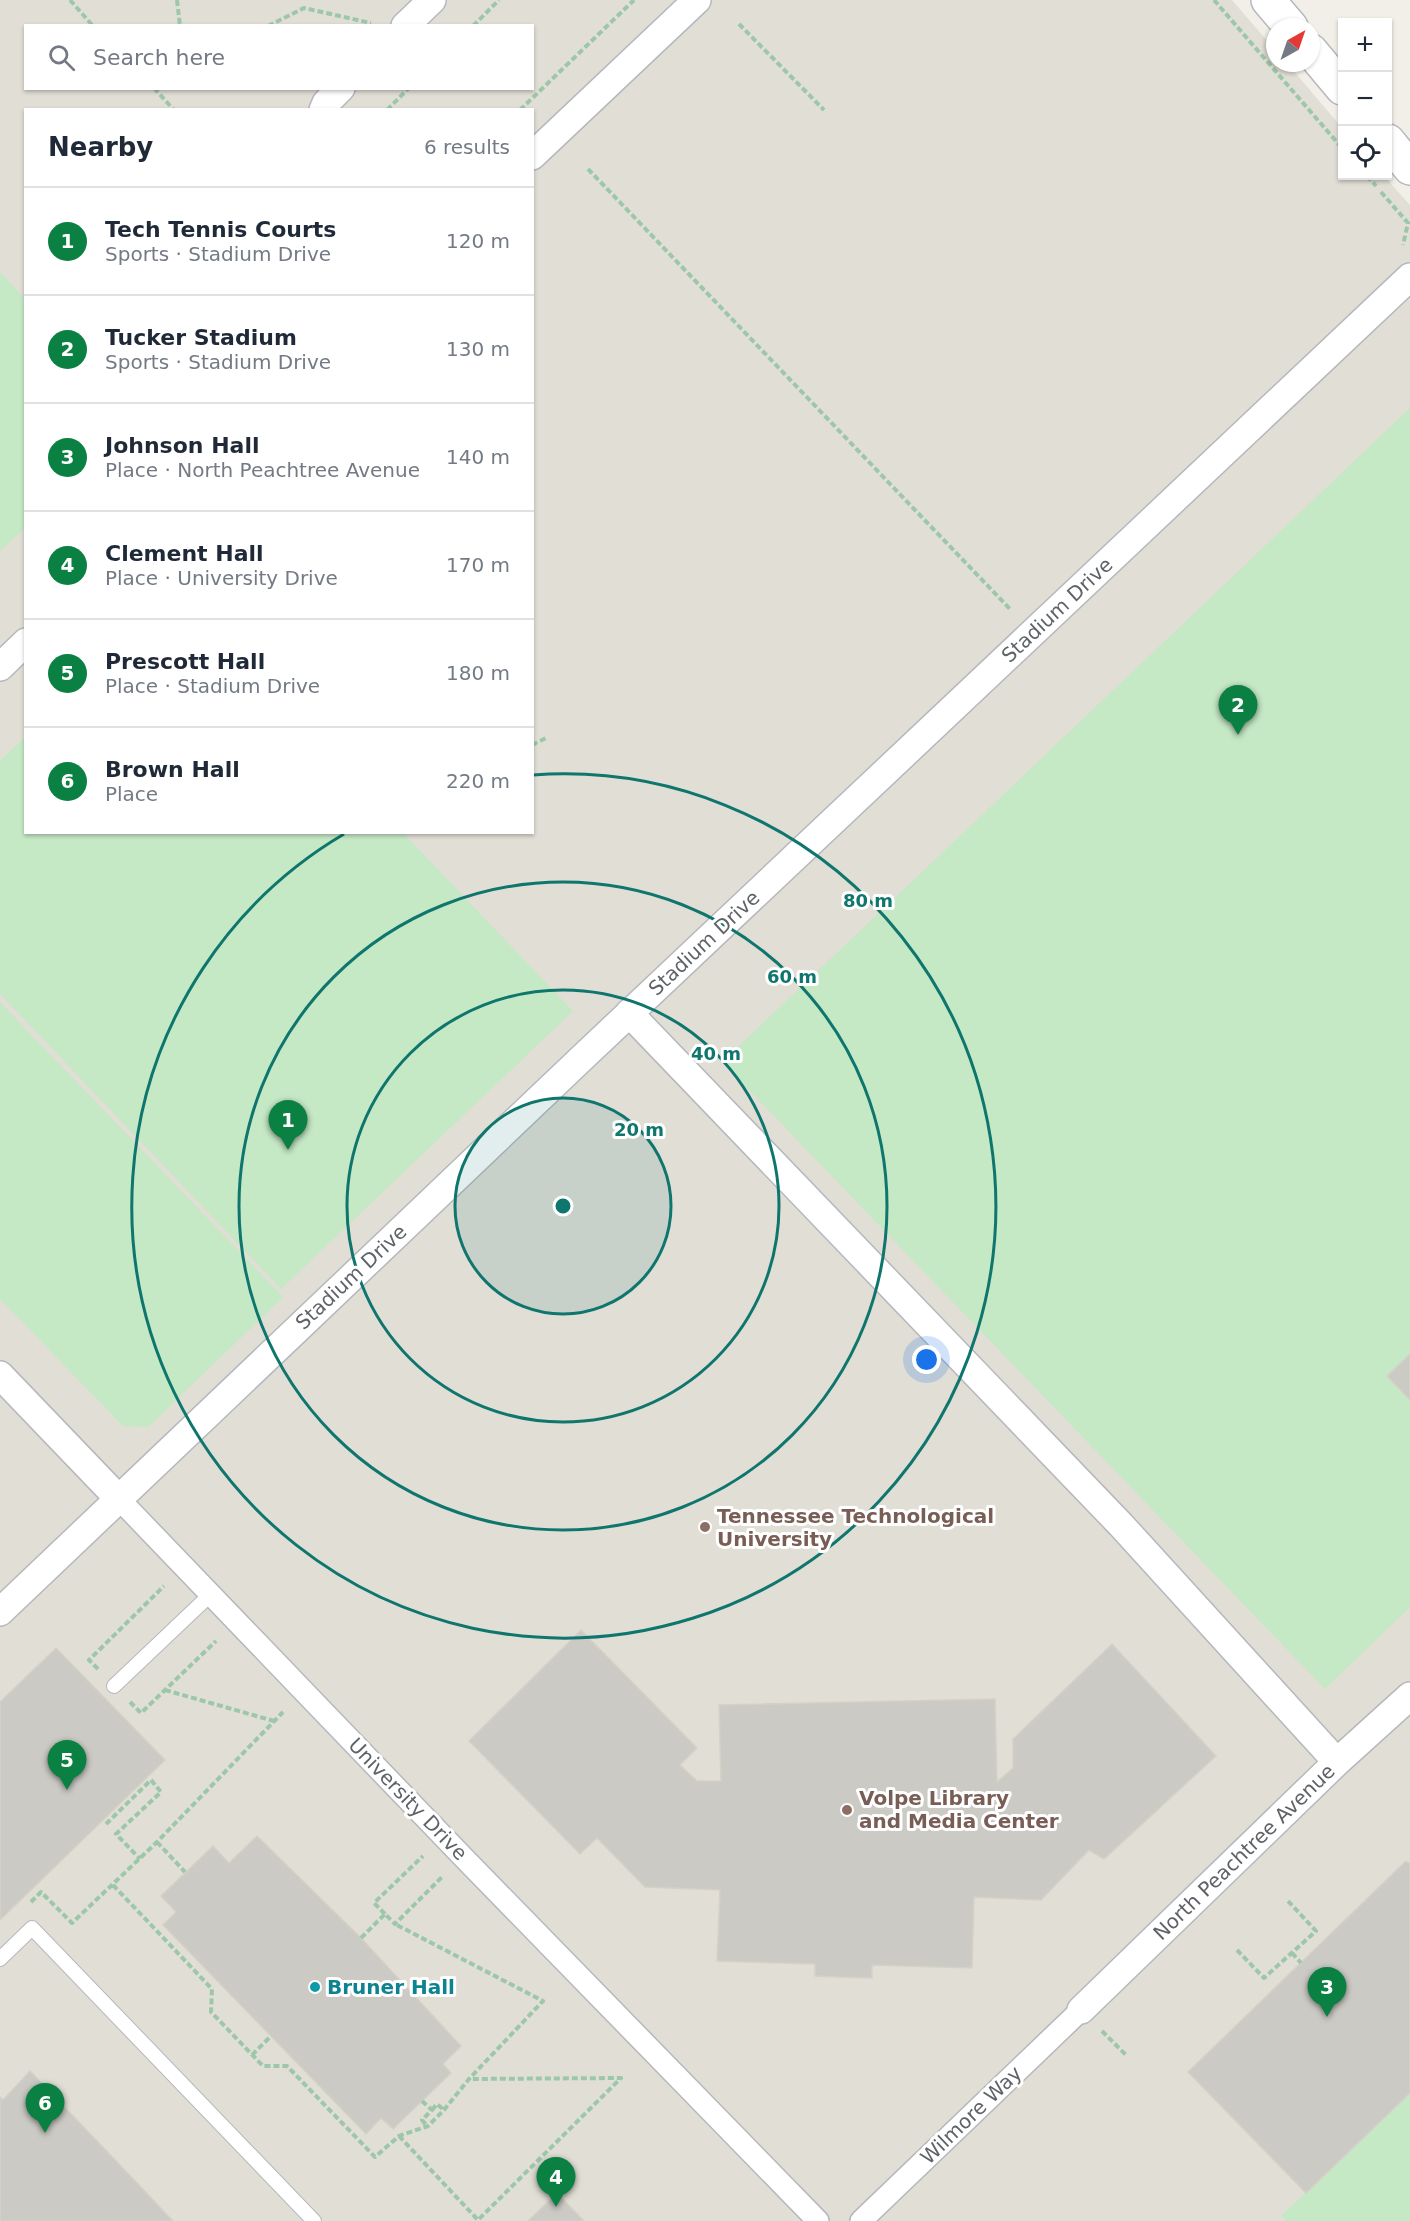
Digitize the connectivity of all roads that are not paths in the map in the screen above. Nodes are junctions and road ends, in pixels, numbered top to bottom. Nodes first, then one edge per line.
1 (432, 0) edge
2 (697, 0) edge
3 (1268, 0) edge
4 (1283, 18) edge
5 (407, 24) edge
6 (1320, 62) edge
7 (1338, 83) edge
8 (339, 90) edge
9 (324, 108) edge
10 (1392, 146) edge
11 (534, 154) edge
12 (1410, 168) edge
13 (1410, 277) edge
14 (24, 644) edge
15 (0, 667) edge
16 (629, 1013) junction
17 (0, 1375) edge
18 (118, 1498) junction
19 (211, 1594) junction
20 (0, 1612) edge
21 (114, 1686) dead end
22 (1408, 1702) edge
23 (1337, 1762) junction
24 (0, 1959) edge
25 (1081, 2010) joint
26 (314, 2221) edge
27 (818, 2221) edge
28 (861, 2221) edge

1 - 5 street
2 - 11 street
3 - 4 street
6 - 7 street
8 - 9 street
10 - 12 street
13 - 16 street, Stadium Drive
14 - 15 street
16 - 18 street, Stadium Drive
16 - 23 street
17 - 18 street, University Drive
18 - 19 street, University Drive
18 - 20 street, Stadium Drive
19 - 21 lane
19 - 27 street, University Drive
22 - 23 street, North Peachtree Avenue
23 - 25 street, North Peachtree Avenue
24 - 26 lane
25 - 28 street, Wilmore Way

